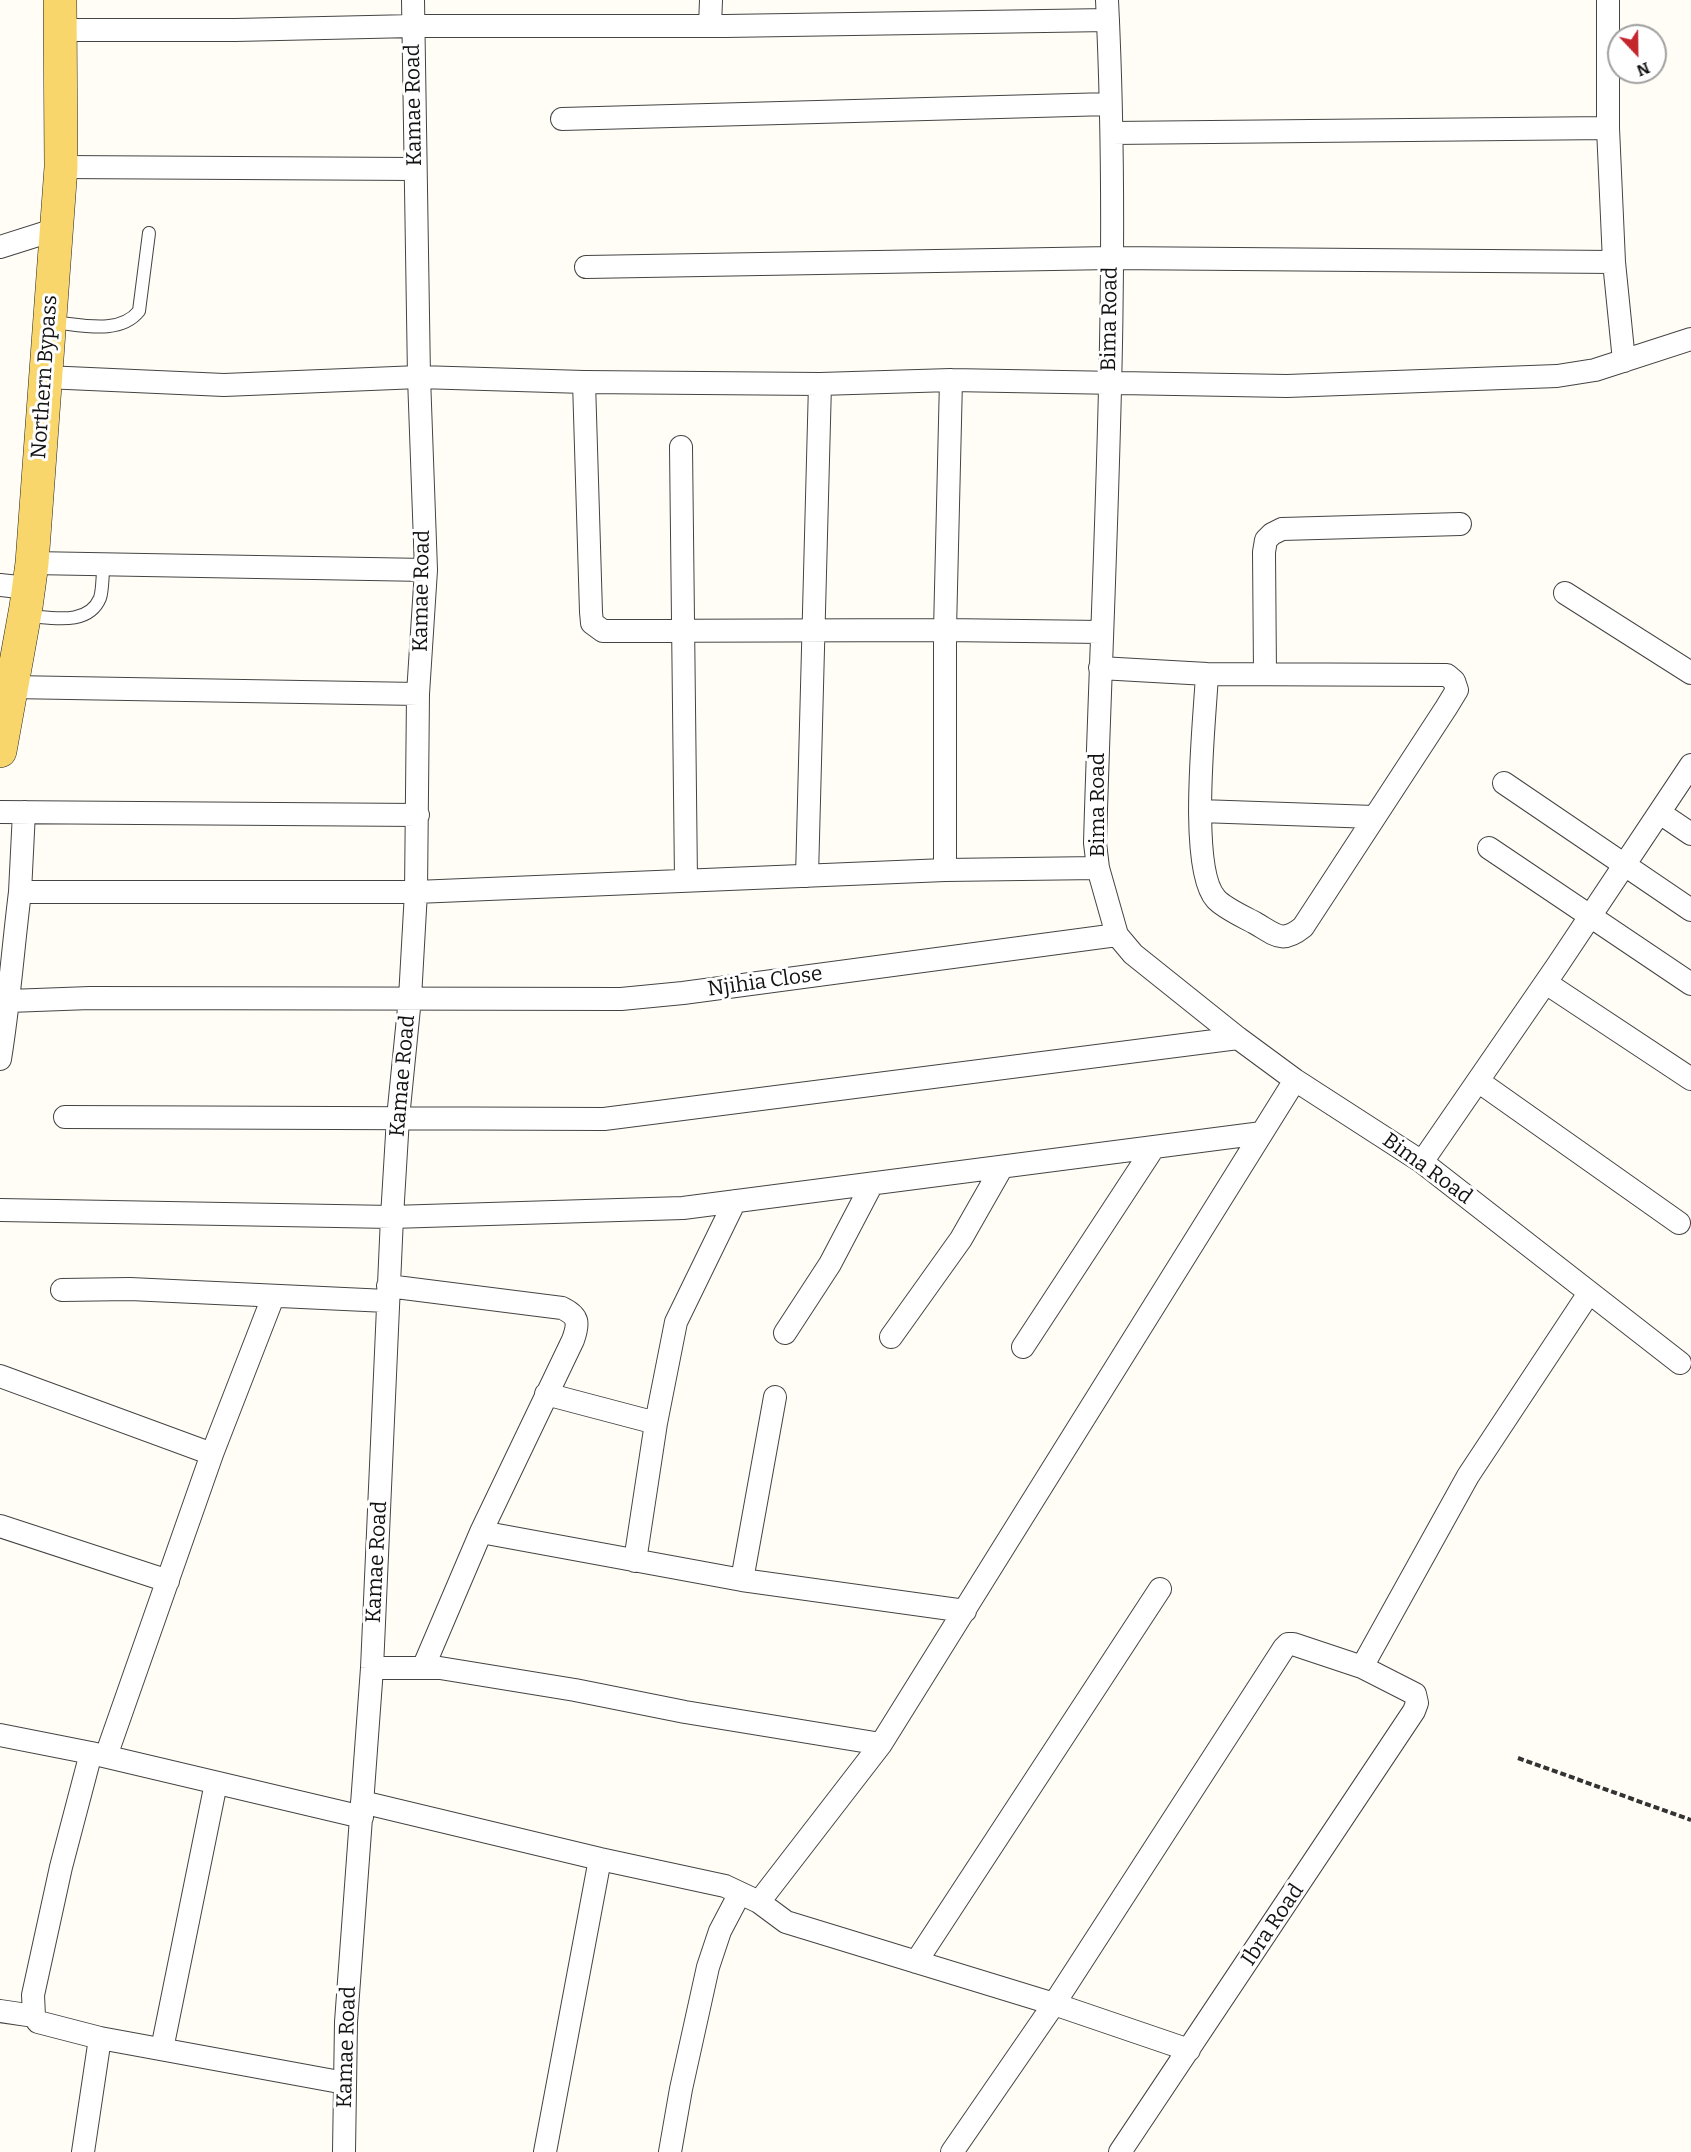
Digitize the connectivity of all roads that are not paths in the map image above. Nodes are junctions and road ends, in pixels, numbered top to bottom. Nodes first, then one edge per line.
1 (413, 0) edge
2 (711, 0) edge
3 (1608, 0) edge
4 (1108, 10) edge
5 (60, 15) edge
6 (413, 26) junction
7 (710, 26) junction
8 (1110, 104) junction
9 (562, 119) dead end
10 (1608, 128) junction
11 (1112, 133) junction
12 (61, 167) junction
13 (415, 169) junction
14 (57, 229) junction
15 (149, 233) dead end
16 (0, 247) edge
17 (1111, 258) junction
18 (1614, 262) junction
19 (586, 267) dead end
20 (49, 321) junction
21 (1691, 339) edge
22 (1624, 361) junction
23 (45, 377) junction
24 (419, 377) junction
25 (951, 380) junction
26 (584, 382) junction
27 (1110, 382) junction
28 (820, 384) junction
29 (681, 447) dead end
30 (1460, 525) dead end
31 (104, 564) junction
32 (426, 570) junction
33 (21, 588) edge
34 (1565, 593) dead end
35 (684, 630) junction
36 (813, 630) junction
37 (945, 630) junction
38 (1101, 632) junction
39 (1100, 668) junction
40 (1208, 674) junction
41 (1265, 674) junction
42 (1691, 674) edge
43 (6, 688) edge
44 (418, 694) junction
45 (0, 752) edge
46 (1691, 765) edge
47 (1504, 783) dead end
48 (1200, 811) junction
49 (0, 812) edge
50 (24, 812) junction
51 (1660, 813) junction
52 (418, 815) junction
53 (1374, 817) junction
54 (1691, 834) edge
55 (1489, 848) dead end
56 (1625, 865) junction
57 (1098, 868) junction
58 (945, 870) junction
59 (807, 876) junction
60 (686, 880) junction
61 (20, 892) junction
62 (416, 892) junction
63 (1691, 910) edge
64 (1590, 916) junction
65 (1117, 935) junction
66 (5, 966) edge
67 (1546, 983) junction
68 (1691, 984) edge
69 (410, 999) junction
70 (9, 1001) junction
71 (1238, 1038) junction
72 (0, 1059) edge
73 (1691, 1079) edge
74 (1295, 1080) junction
75 (1478, 1081) junction
76 (65, 1118) dead end
77 (398, 1118) junction
78 (1262, 1133) junction
79 (1154, 1147) junction
80 (1422, 1162) junction
81 (1002, 1167) junction
82 (873, 1184) junction
83 (735, 1201) junction
84 (0, 1210) edge
85 (392, 1217) junction
86 (1679, 1223) dead end
87 (62, 1290) dead end
88 (1589, 1293) junction
89 (388, 1294) junction
90 (273, 1297) junction
91 (785, 1333) dead end
92 (891, 1337) dead end
93 (1023, 1347) dead end
94 (1680, 1363) dead end
95 (0, 1376) edge
96 (546, 1394) junction
97 (775, 1397) dead end
98 (656, 1423) junction
99 (212, 1454) junction
100 (0, 1526) edge
101 (482, 1532) junction
102 (635, 1561) junction
103 (742, 1580) junction
104 (168, 1581) junction
105 (1160, 1589) dead end
106 (965, 1611) junction
107 (1362, 1667) junction
108 (372, 1668) junction
109 (423, 1668) junction
110 (0, 1735) edge
111 (881, 1744) junction
112 (98, 1755) junction
113 (216, 1783) junction
114 (362, 1809) junction
115 (600, 1859) junction
116 (749, 1898) junction
117 (916, 1962) junction
118 (1054, 2004) junction
119 (0, 2012) edge
120 (34, 2016) junction
121 (100, 2038) junction
122 (162, 2049) junction
123 (1189, 2050) junction
124 (345, 2083) junction
125 (83, 2152) edge
126 (344, 2152) edge
127 (545, 2152) edge
128 (670, 2152) edge
129 (952, 2152) edge
130 (1120, 2152) edge

1 - 6 street, Kamae Road
2 - 7 street
3 - 10 street
4 - 7 street
4 - 8 street, Bima Road
5 - 6 street
5 - 12 main road, Northern Bypass
6 - 7 street
6 - 13 street, Kamae Road
8 - 9 street
8 - 11 street, Bima Road
10 - 11 street
10 - 18 street
11 - 17 street, Bima Road
12 - 13 street
12 - 14 main road, Northern Bypass
13 - 24 street, Kamae Road
14 - 16 street
14 - 20 main road, Northern Bypass
15 - 20 lane
17 - 18 street
17 - 19 street
17 - 27 street, Bima Road
18 - 22 street
20 - 23 main road, Northern Bypass
21 - 22 street
22 - 27 street
23 - 24 street
23 - 33 main road, Northern Bypass
24 - 26 street
24 - 32 street, Kamae Road
25 - 27 street
25 - 28 street
25 - 37 street
26 - 28 street
26 - 35 street
27 - 38 street, Bima Road
28 - 36 street
29 - 35 street
30 - 41 street
31 - 32 street
31 - 33 street
31 - 33 lane
32 - 44 street, Kamae Road
33 - 43 main road, Northern Bypass
34 - 42 street
35 - 36 street
35 - 60 street
36 - 37 street
36 - 59 street
37 - 38 street
37 - 58 street
38 - 39 street, Bima Road
39 - 40 street
39 - 57 street, Bima Road
40 - 41 street
40 - 48 street
41 - 53 street
43 - 44 street
43 - 45 main road, Northern Bypass
44 - 52 street, Kamae Road
46 - 51 street
47 - 56 street
48 - 53 street
48 - 53 street
49 - 50 street
50 - 52 street
50 - 61 street
51 - 54 street
51 - 56 street
52 - 62 street, Kamae Road
55 - 64 street
56 - 63 street
56 - 64 street
57 - 58 street
57 - 65 street, Bima Road
58 - 59 street
59 - 60 street
60 - 62 street
61 - 62 street
61 - 66 street
62 - 69 street, Kamae Road
64 - 67 street
64 - 68 street
65 - 69 street, Njihia Close
65 - 71 street, Bima Road
66 - 70 street
67 - 73 street
67 - 75 street
69 - 70 street, Njihia Close
69 - 77 street, Kamae Road
70 - 72 street
71 - 74 street, Bima Road
71 - 77 street
74 - 78 street
74 - 80 street, Bima Road
75 - 80 street
75 - 86 street
76 - 77 street
77 - 85 street, Kamae Road
78 - 79 street
78 - 106 street
79 - 81 street
79 - 93 street
80 - 88 street, Bima Road
81 - 82 street
81 - 92 street
82 - 83 street
82 - 91 street
83 - 85 street
83 - 98 street
84 - 85 street
85 - 89 street, Kamae Road
87 - 90 street
88 - 94 street, Bima Road
88 - 107 street
89 - 90 street
89 - 96 street
89 - 108 street, Kamae Road
90 - 99 street
95 - 99 street
96 - 98 street
96 - 101 street
97 - 103 street
98 - 102 street
99 - 104 street
100 - 104 street
101 - 102 street
101 - 109 street
102 - 103 street
103 - 106 street
104 - 112 street
105 - 117 street
106 - 111 street
107 - 118 street
107 - 123 street, Ibra Road
108 - 109 street
108 - 114 street, Kamae Road
109 - 111 street
110 - 112 street
111 - 116 street
112 - 113 street
112 - 120 street
113 - 114 street
113 - 122 street
114 - 115 street
114 - 124 street, Kamae Road
115 - 116 street
115 - 127 street
116 - 117 street
116 - 128 street
117 - 118 street
118 - 123 street
118 - 129 street
119 - 120 street
120 - 121 street
121 - 122 street
121 - 125 street
122 - 124 street
123 - 130 street, Ibra Road
124 - 126 street, Kamae Road

